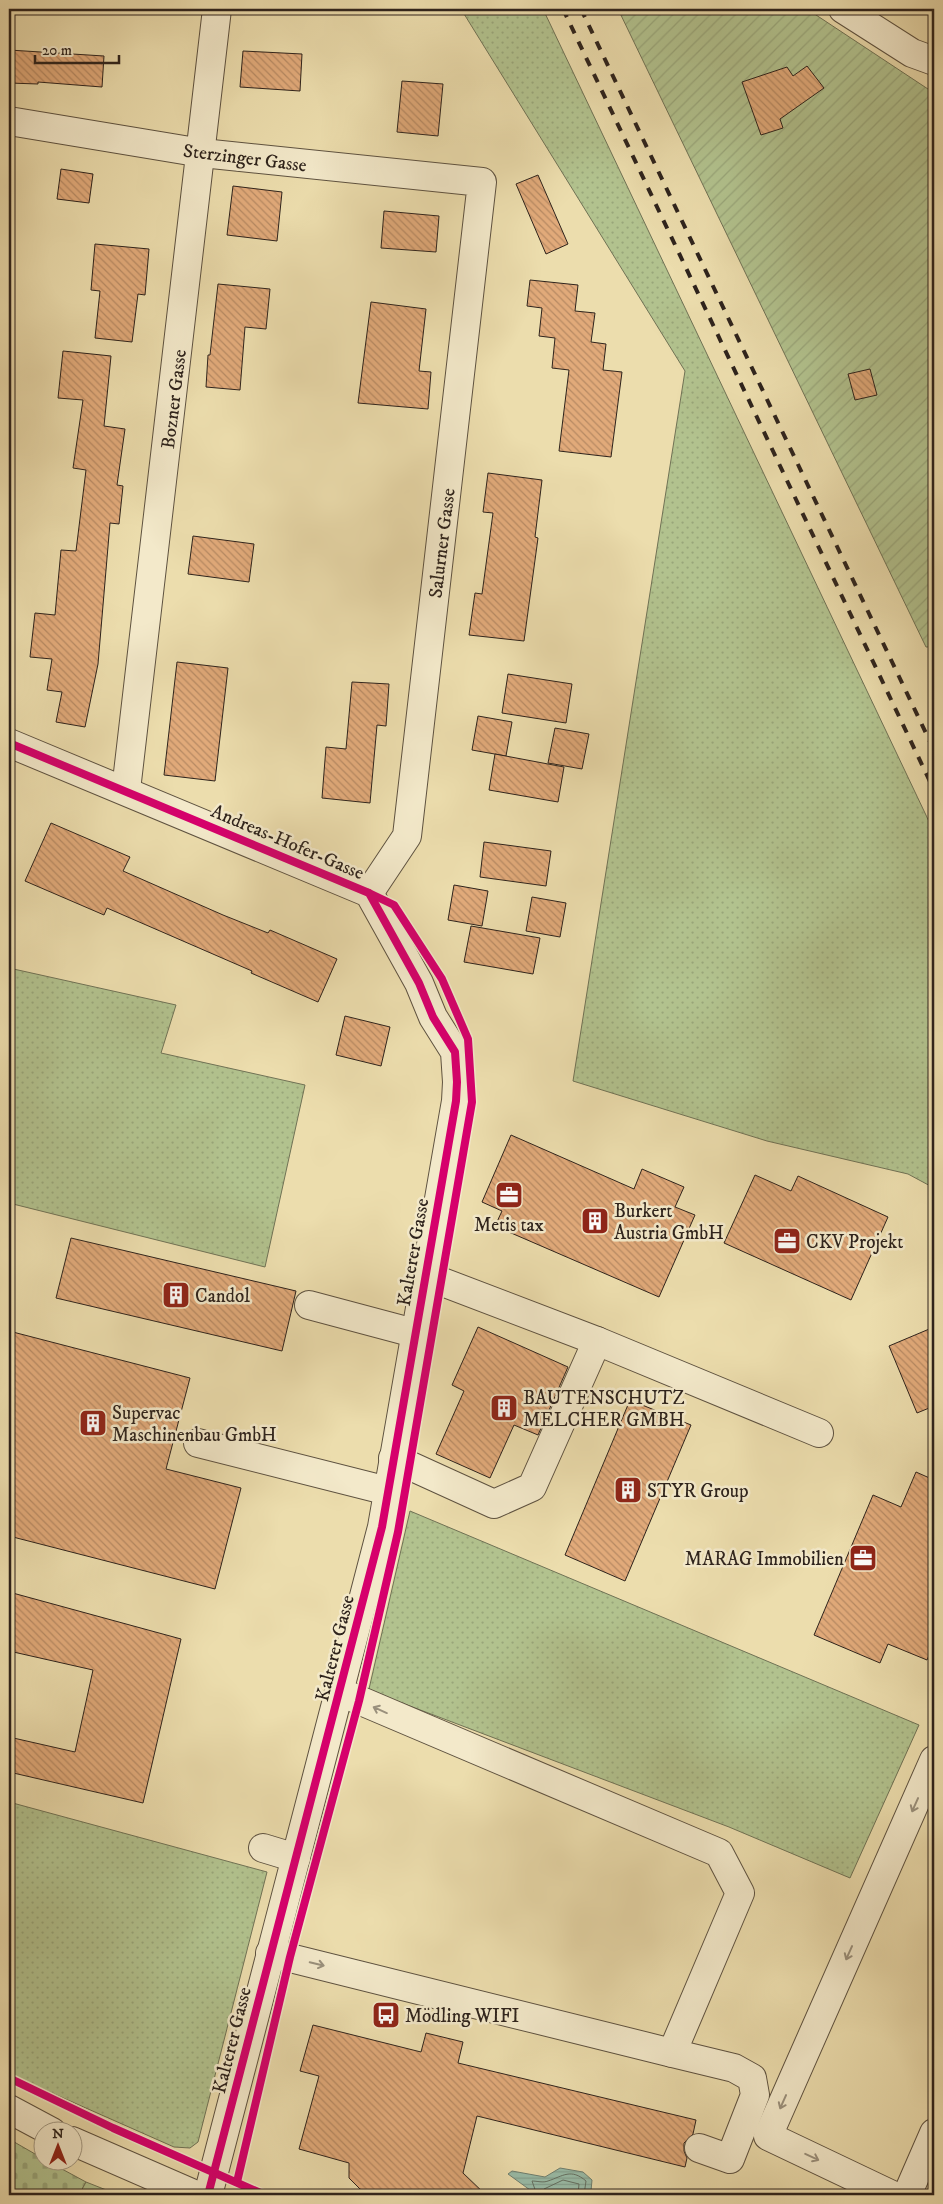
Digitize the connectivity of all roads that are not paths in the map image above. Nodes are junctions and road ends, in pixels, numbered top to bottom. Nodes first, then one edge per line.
1 (217, 9) edge
2 (843, 9) edge
3 (934, 61) edge
4 (9, 121) edge
5 (202, 153) junction
6 (482, 182) joint
7 (9, 743) edge
8 (126, 790) junction
9 (369, 893) junction
10 (456, 1101) joint
11 (424, 1275) junction
12 (309, 1306) dead end
13 (414, 1333) junction
14 (597, 1341) junction
15 (819, 1433) dead end
16 (198, 1444) dead end
17 (394, 1458) junction
18 (388, 1491) junction
19 (340, 1692) junction
20 (934, 1760) edge
21 (263, 1848) dead end
22 (296, 1858) junction
23 (270, 1953) junction
24 (672, 2053) junction
25 (9, 2109) edge
26 (33, 2122) edge
27 (934, 2133) edge
28 (82, 2145) edge
29 (699, 2148) dead end
30 (196, 2195) edge
31 (208, 2195) edge
32 (892, 2195) edge
33 (907, 2195) edge

1 - 5 street, Bozner Gasse
2 - 3 street
4 - 5 street, Sterzinger Gasse
5 - 6 street, Sterzinger Gasse
5 - 8 street, Bozner Gasse
6 - 9 street, Salurner Gasse
7 - 8 street, Andreas-Hofer-Gasse
8 - 9 street, Andreas-Hofer-Gasse
9 - 10 street, Andreas-Hofer-Gasse
10 - 11 street, Kalterer Gasse
11 - 13 street, Kalterer Gasse
11 - 14 street
12 - 13 street
13 - 17 street, Kalterer Gasse
14 - 15 street
14 - 17 street
16 - 18 street
17 - 18 street, Kalterer Gasse
18 - 19 street, Kalterer Gasse
19 - 22 street, Kalterer Gasse
24 -> 19 street
20 -> 32 street
21 - 22 street
22 - 23 street, Kalterer Gasse
23 -> 24 street
23 - 31 street, Kalterer Gasse
24 - 29 street
25 - 26 street
27 - 33 street
28 - 30 street

